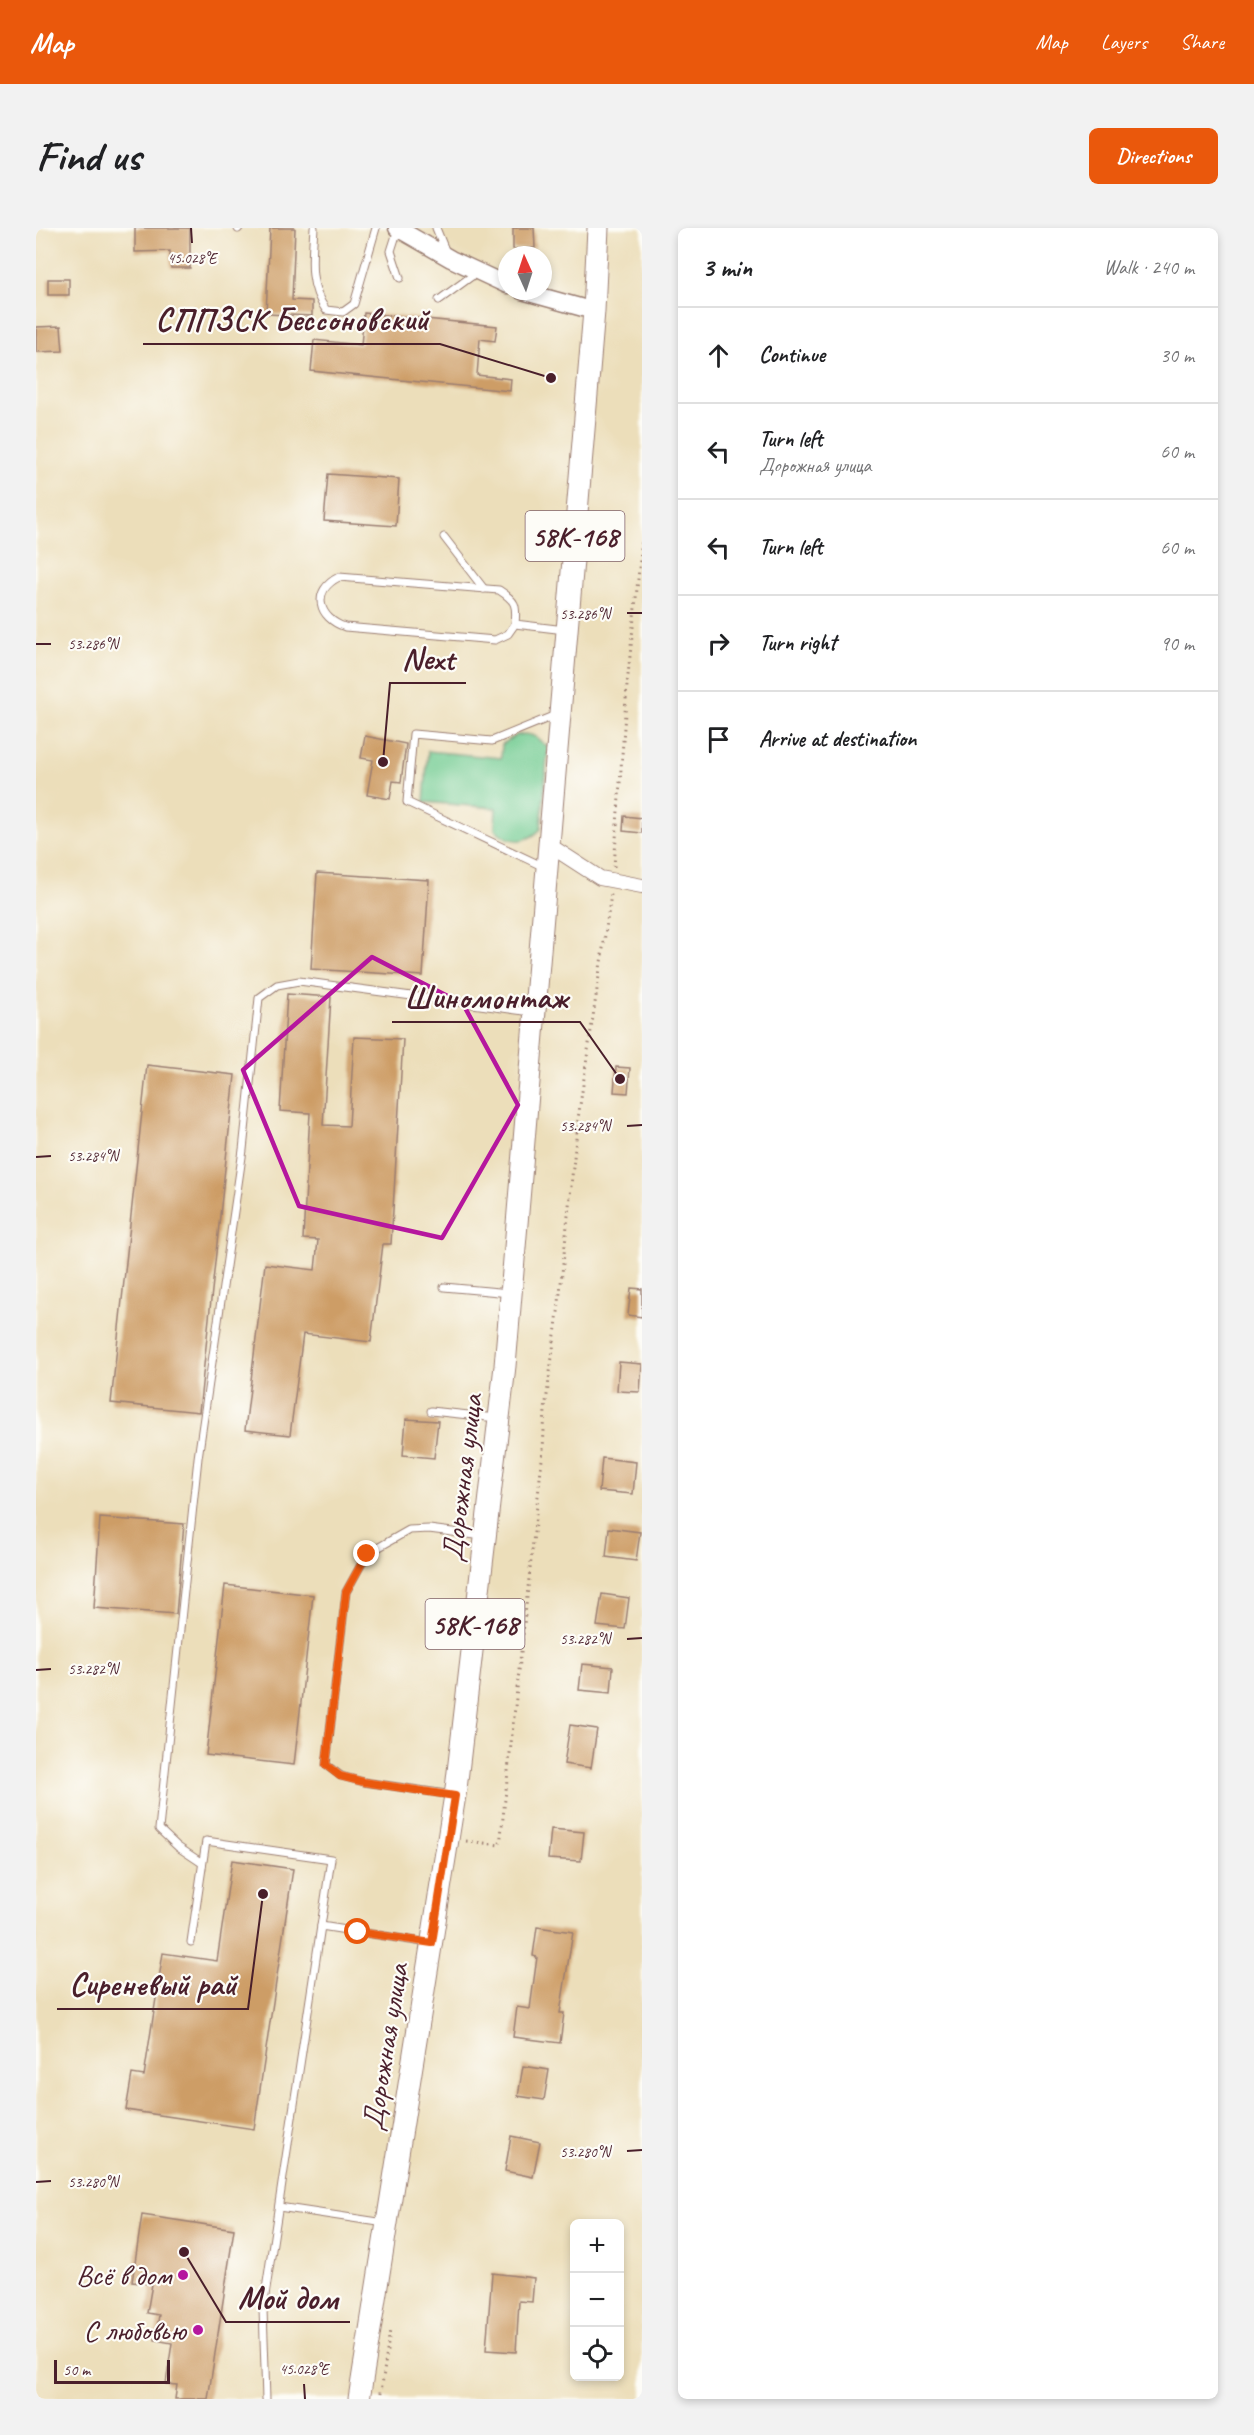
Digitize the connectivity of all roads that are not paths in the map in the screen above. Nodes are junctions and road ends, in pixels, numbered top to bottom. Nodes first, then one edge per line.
1 (314, 228) edge
2 (376, 228) edge
3 (397, 228) edge
4 (436, 228) edge
5 (598, 228) edge
6 (451, 259) junction
7 (478, 272) junction
8 (400, 278) dead end
9 (498, 281) edge
10 (552, 299) edge
11 (440, 300) dead end
12 (594, 310) junction
13 (444, 537) dead end
14 (484, 589) junction
15 (515, 624) junction
16 (567, 630) junction
17 (560, 713) junction
18 (549, 844) junction
19 (547, 868) junction
20 (642, 886) edge
21 (535, 1012) junction
22 (444, 1287) dead end
23 (511, 1293) junction
24 (431, 1411) dead end
25 (499, 1418) junction
26 (485, 1536) junction
27 (455, 1796) junction
28 (202, 1863) junction
29 (321, 1926) junction
30 (190, 1942) dead end
31 (432, 1943) junction
32 (279, 2207) junction
33 (387, 2223) junction
34 (266, 2399) edge
35 (359, 2399) edge

1 - 2 lane
3 - 6 street
3 - 8 lane
4 - 6 lane
5 - 12 main road, 58К-168
6 - 7 street
7 - 9 street
7 - 11 lane
10 - 12 street
12 - 16 main road, 58К-168
13 - 14 lane
14 - 15 lane
14 - 15 lane
15 - 16 lane
16 - 17 main road, 58К-168
17 - 18 main road, 58К-168
17 - 19 lane
18 - 19 main road, Дорожная улица / 58К-168
18 - 20 street
19 - 21 main road, Дорожная улица / 58К-168
21 - 23 main road, Дорожная улица / 58К-168
21 - 28 lane
22 - 23 lane
23 - 25 main road, Дорожная улица / 58К-168
24 - 25 lane
25 - 26 main road, Дорожная улица / 58К-168
26 - 27 main road, Дорожная улица / 58К-168
26 - 27 lane
27 - 31 main road, Дорожная улица / 58К-168
28 - 29 lane
28 - 30 lane
29 - 31 lane
29 - 32 lane
31 - 33 main road, Дорожная улица / 58К-168
32 - 33 lane
32 - 34 lane
33 - 35 main road, Дорожная улица / 58К-168

